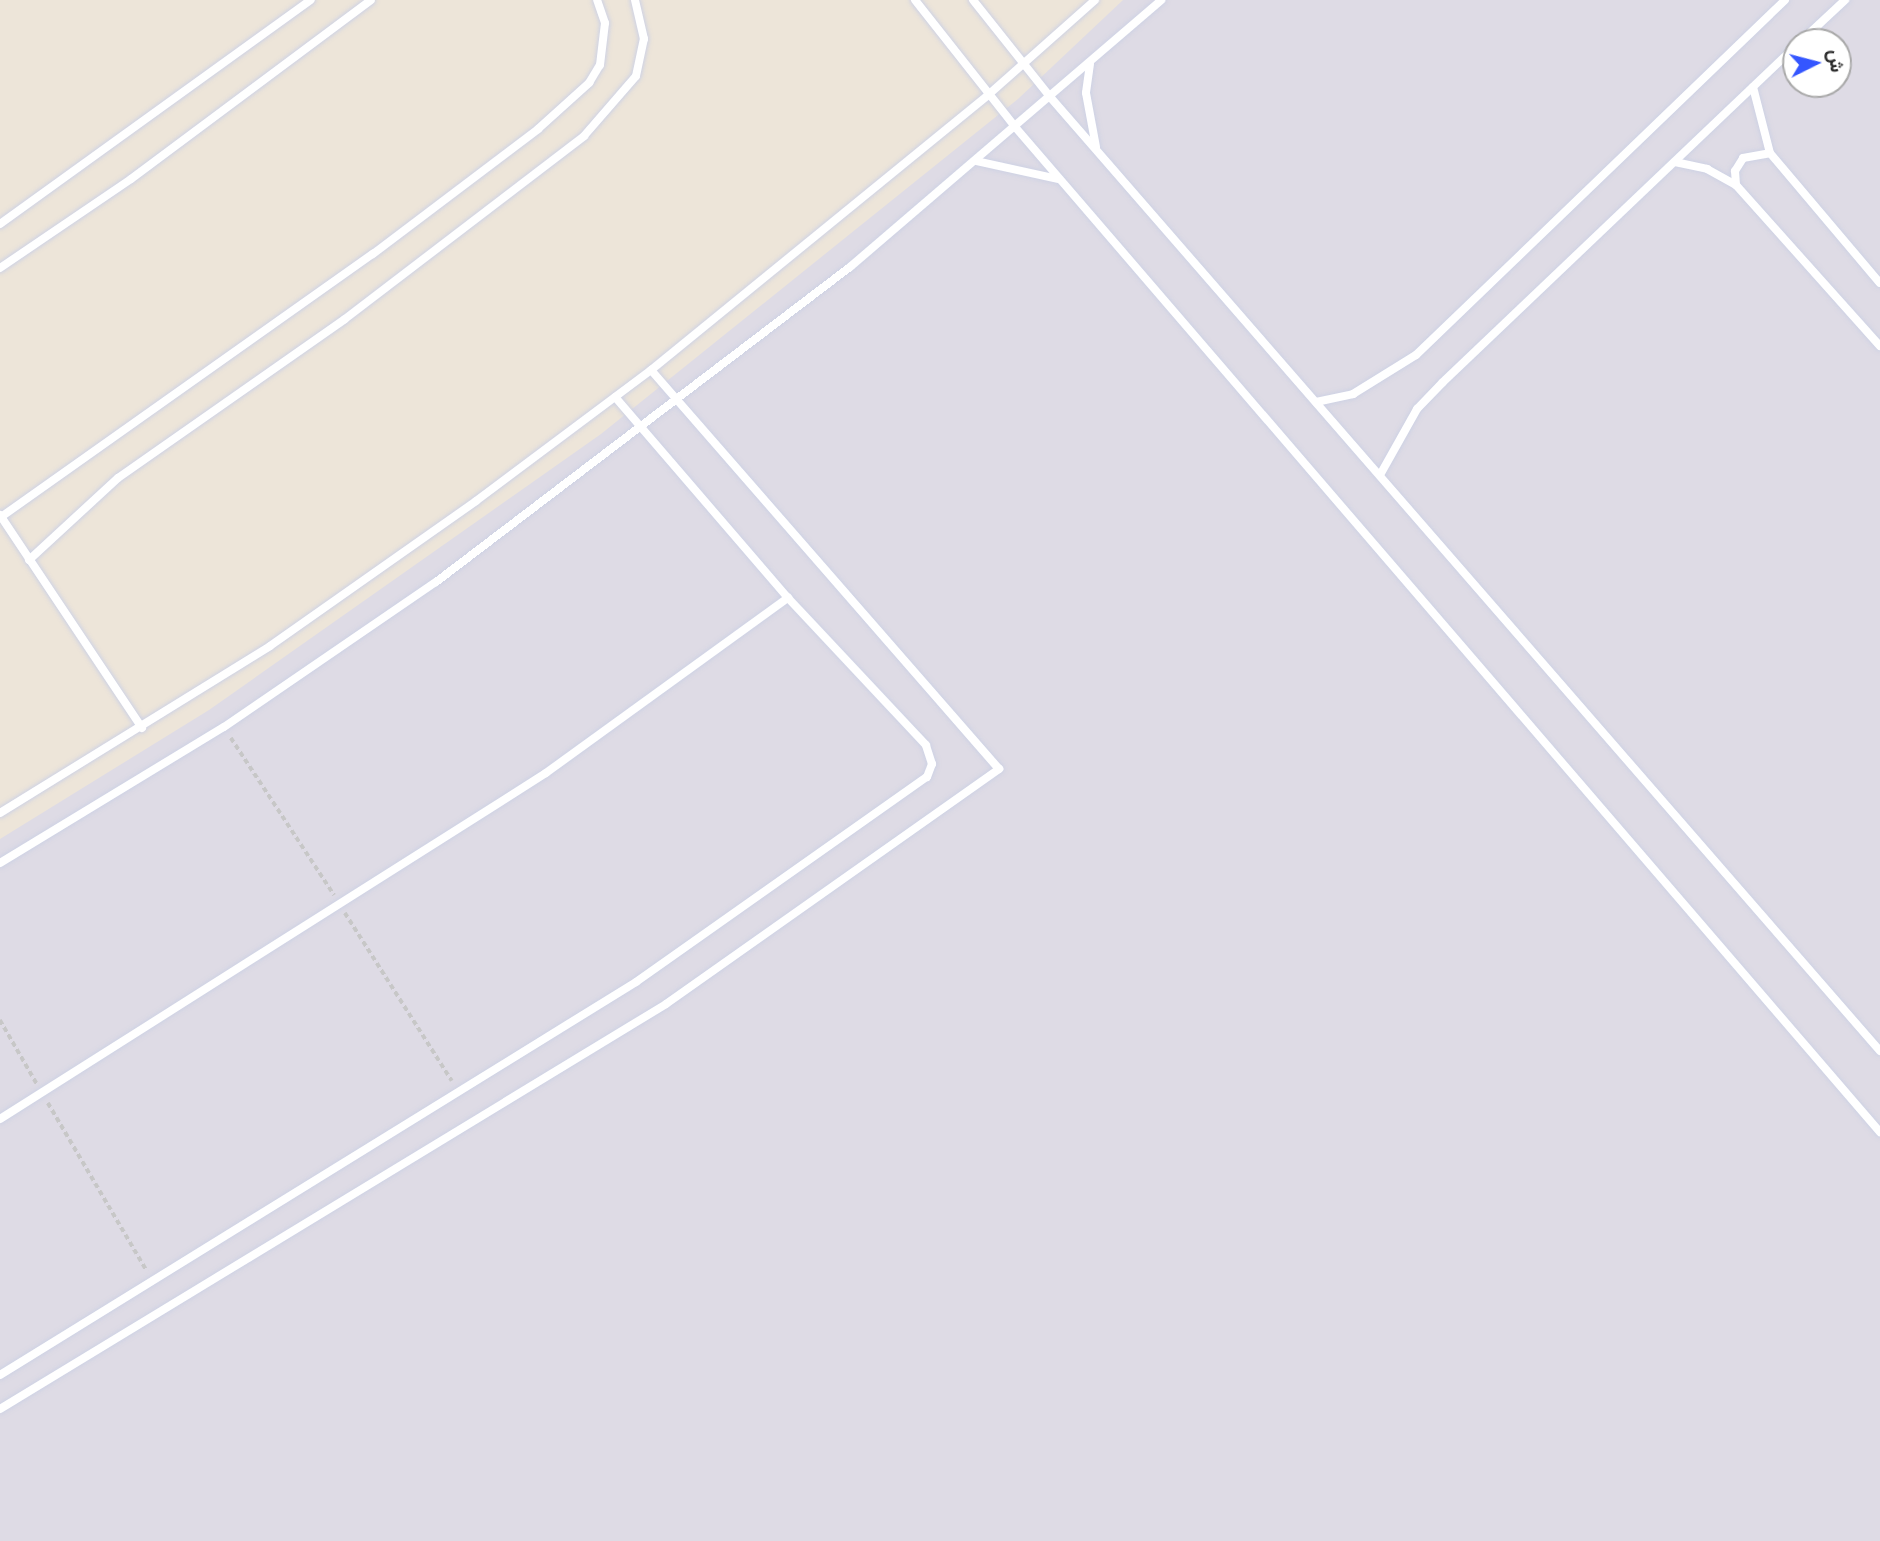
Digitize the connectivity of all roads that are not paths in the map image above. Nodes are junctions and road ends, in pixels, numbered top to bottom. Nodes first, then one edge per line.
1 (311, 0) edge
2 (371, 0) edge
3 (597, 0) edge
4 (635, 0) edge
5 (915, 0) edge
6 (973, 0) edge
7 (1095, 0) edge
8 (1161, 0) edge
9 (1785, 0) edge
10 (1845, 0) edge
11 (1815, 28) edge
12 (1782, 59) edge
13 (1025, 64) junction
14 (1090, 64) junction
15 (1753, 87) junction
16 (988, 95) junction
17 (1051, 98) junction
18 (1016, 128) junction
19 (1097, 149) junction
20 (1770, 153) junction
21 (976, 161) junction
22 (1675, 162) junction
23 (1062, 181) junction
24 (1736, 186) junction
25 (0, 224) edge
26 (0, 268) edge
27 (1880, 283) edge
28 (1880, 346) edge
29 (651, 370) junction
30 (615, 397) junction
31 (674, 401) junction
32 (1316, 402) junction
33 (640, 427) junction
34 (1380, 475) junction
35 (1, 516) edge
36 (29, 560) junction
37 (788, 598) junction
38 (142, 728) junction
39 (0, 813) edge
40 (0, 863) edge
41 (1880, 1051) edge
42 (0, 1119) edge
43 (1880, 1132) edge
44 (0, 1375) edge
45 (0, 1409) edge

1 - 25 lane
2 - 26 lane
3 - 35 lane
4 - 36 lane
5 - 16 lane
6 - 13 lane
7 - 13 lane
8 - 14 lane
9 - 32 lane
10 - 11 lane
12 - 15 lane
13 - 16 lane
13 - 17 lane
14 - 17 lane
14 - 19 lane
15 - 20 lane
15 - 22 lane
16 - 18 lane
16 - 29 lane
17 - 18 lane
17 - 19 lane
18 - 21 lane
18 - 23 lane
19 - 32 lane
20 - 24 lane
20 - 27 lane
21 - 23 lane
21 - 31 lane
22 - 24 lane
22 - 34 lane
23 - 43 lane
24 - 28 lane
29 - 30 lane
29 - 31 lane
30 - 33 lane
30 - 38 lane
31 - 33 lane
31 - 45 lane
32 - 34 lane
33 - 37 lane
33 - 40 lane
34 - 41 lane
35 - 36 lane
36 - 38 lane
37 - 42 lane
37 - 44 lane
38 - 39 lane

